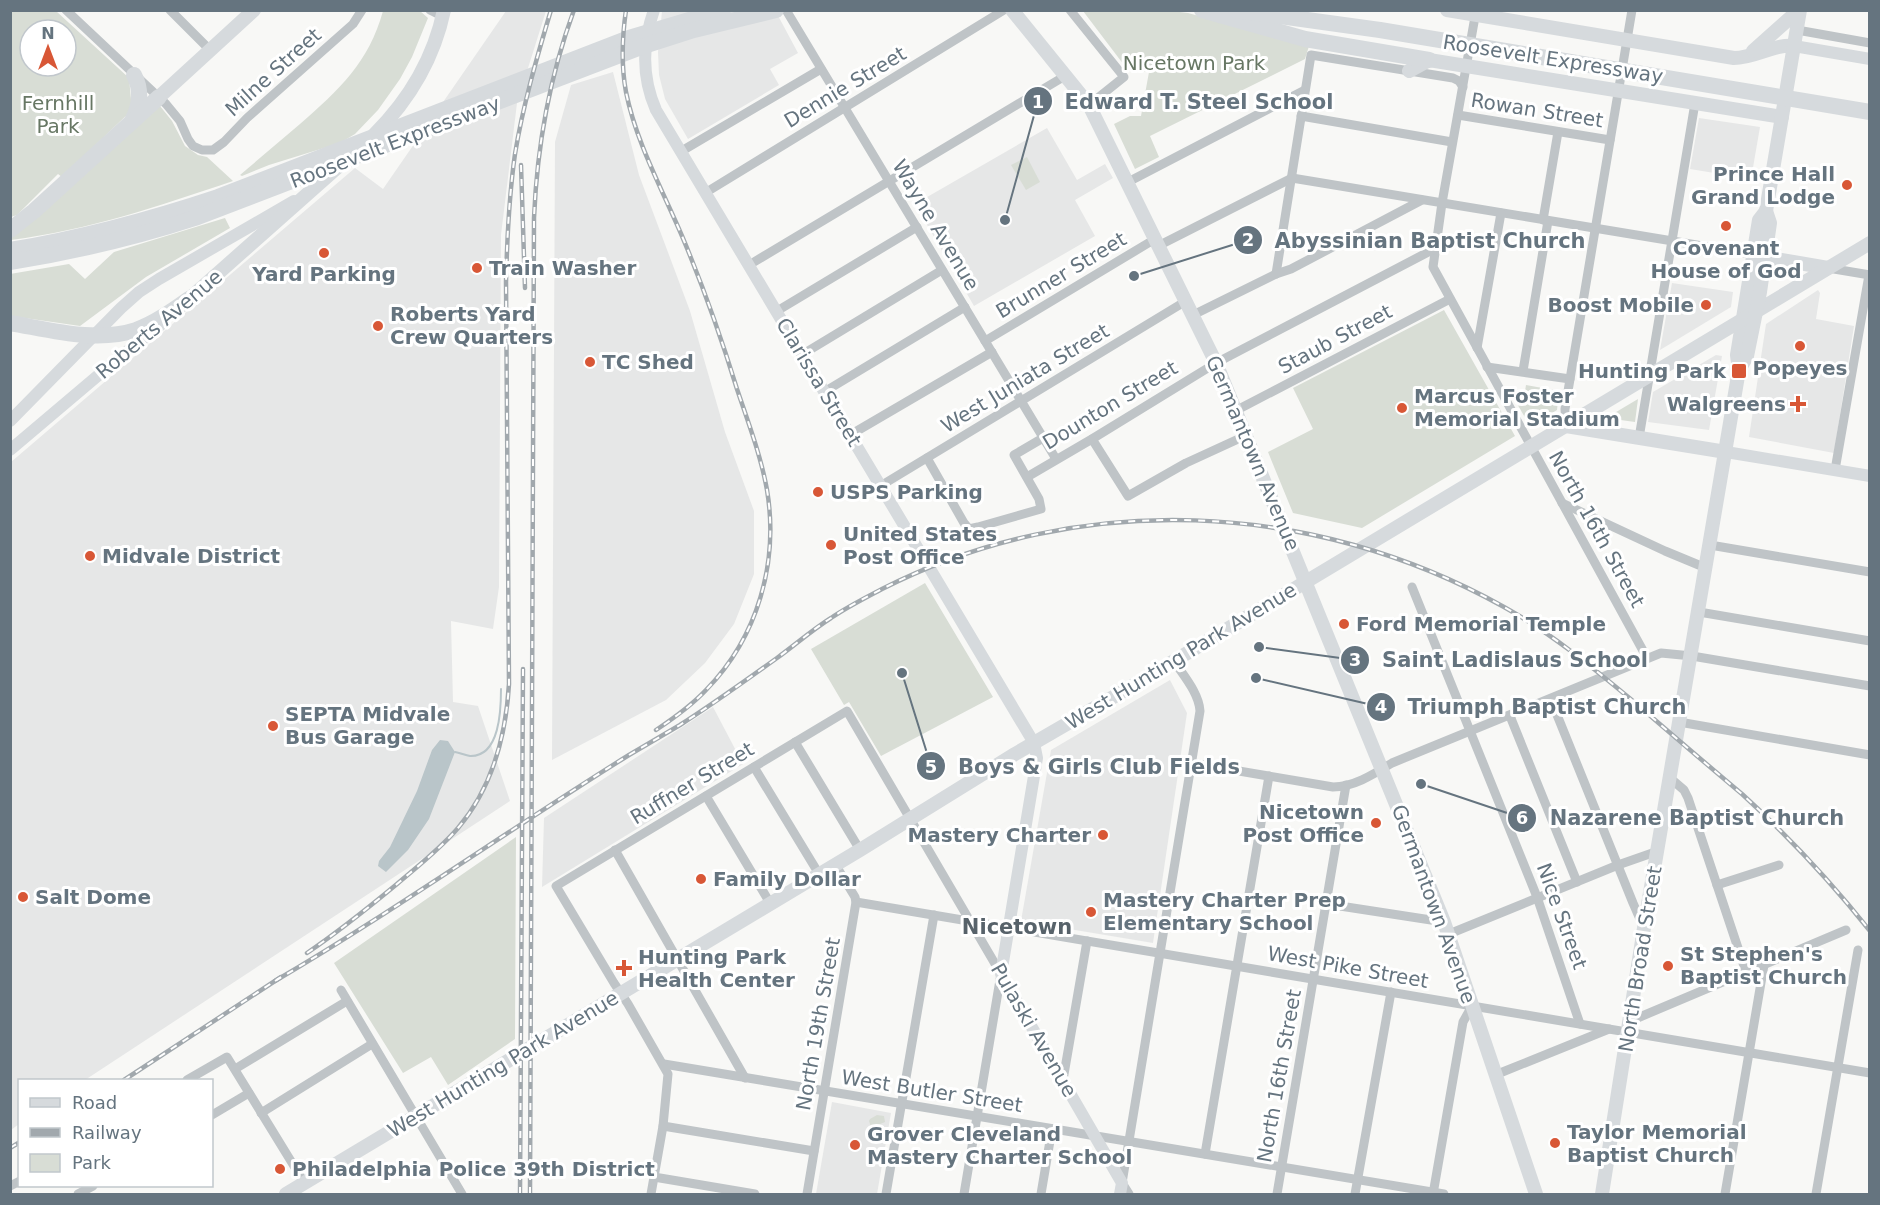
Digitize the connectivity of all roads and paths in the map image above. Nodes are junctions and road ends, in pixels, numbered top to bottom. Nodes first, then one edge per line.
1 (66, 10) edge
2 (170, 10) edge
3 (254, 10) edge
4 (362, 10) edge
5 (654, 10) edge
6 (723, 10) edge
7 (776, 10) edge
8 (786, 10) edge
9 (1004, 10) edge
10 (1012, 10) edge
11 (1070, 10) edge
12 (1202, 10) edge
13 (1236, 10) edge
14 (1314, 10) edge
15 (1447, 10) edge
16 (1632, 10) edge
17 (1799, 10) edge
18 (439, 12) edge
19 (1475, 15) edge
20 (1797, 30) junction
21 (1837, 38) junction
22 (1869, 43) edge
23 (1626, 44) junction
24 (1794, 46) junction
25 (1810, 48) junction
26 (210, 50) junction
27 (1741, 58) junction
28 (1869, 59) edge
29 (1429, 60) junction
30 (1468, 60) junction
31 (821, 69) junction
32 (1409, 71) junction
33 (134, 75) junction
34 (1065, 76) junction
35 (1620, 85) junction
36 (1463, 87) junction
37 (1305, 90) junction
38 (159, 97) junction
39 (1869, 102) edge
40 (1695, 103) junction
41 (1089, 105) junction
42 (845, 108) junction
43 (1869, 112) edge
44 (1458, 115) junction
45 (1782, 115) junction
46 (1301, 116) junction
47 (131, 122) junction
48 (1558, 132) junction
49 (1610, 140) junction
50 (1452, 142) junction
51 (680, 152) junction
52 (305, 170) junction
53 (1292, 178) junction
54 (888, 181) junction
55 (1128, 183) junction
56 (705, 193) junction
57 (305, 195) junction
58 (1422, 200) junction
59 (1442, 203) junction
60 (1502, 213) junction
61 (1546, 220) junction
62 (917, 227) junction
63 (1595, 229) junction
64 (10, 230) edge
65 (1672, 242) junction
66 (1157, 243) junction
67 (1869, 243) edge
68 (1436, 248) junction
69 (10, 250) edge
70 (1760, 256) junction
71 (10, 262) edge
72 (749, 265) junction
73 (1828, 268) junction
74 (942, 270) junction
75 (1276, 274) junction
76 (1869, 275) edge
77 (189, 299) junction
78 (1450, 299) junction
79 (1186, 301) junction
80 (965, 308) junction
81 (777, 311) junction
82 (1757, 311) junction
83 (1193, 315) junction
84 (1742, 320) junction
85 (10, 323) edge
86 (985, 341) junction
87 (1477, 348) junction
88 (992, 352) junction
89 (803, 354) junction
90 (1216, 363) junction
91 (1487, 367) junction
92 (1739, 370) junction
93 (1523, 371) junction
94 (1650, 375) junction
95 (1570, 378) junction
96 (824, 392) junction
97 (1022, 402) junction
98 (1236, 410) junction
99 (10, 421) edge
100 (1566, 426) junction
101 (850, 435) junction
102 (1247, 435) junction
103 (1043, 438) junction
104 (1639, 438) junction
105 (1092, 440) junction
106 (1531, 446) junction
107 (10, 450) edge
108 (1726, 452) junction
109 (927, 458) junction
110 (1056, 459) junction
111 (1835, 471) junction
112 (1869, 476) edge
113 (1027, 477) junction
114 (882, 485) junction
115 (1562, 503) junction
116 (1710, 545) junction
117 (1706, 568) junction
118 (1869, 572) edge
119 (1306, 581) junction
120 (1412, 587) dead end
121 (1699, 612) junction
122 (1869, 641) edge
123 (1692, 656) junction
124 (1647, 658) junction
125 (1174, 661) junction
126 (1869, 686) edge
127 (1551, 699) junction
128 (847, 711) joint
129 (1510, 716) junction
130 (1679, 723) junction
131 (1471, 732) junction
132 (795, 742) junction
133 (1034, 743) junction
134 (1869, 755) edge
135 (1192, 763) junction
136 (754, 766) junction
137 (1383, 769) junction
138 (1269, 776) junction
139 (1670, 778) junction
140 (1346, 785) junction
141 (706, 796) junction
142 (910, 819) junction
143 (615, 850) junction
144 (860, 850) junction
145 (1658, 850) junction
146 (836, 864) junction
147 (1618, 865) junction
148 (1779, 865) dead end
149 (819, 874) junction
150 (1577, 882) junction
151 (1717, 885) junction
152 (1538, 897) junction
153 (856, 902) junction
154 (770, 903) junction
155 (1327, 904) junction
156 (934, 915) junction
157 (971, 921) junction
158 (1009, 928) junction
159 (1447, 928) junction
160 (1644, 928) junction
161 (1846, 930) dead end
162 (1087, 941) junction
163 (1858, 950) dead end
164 (1161, 953) junction
165 (677, 959) junction
166 (1764, 965) junction
167 (1236, 966) junction
168 (1746, 972) junction
169 (1001, 974) junction
170 (1314, 979) junction
171 (341, 990) dead end
172 (1390, 992) junction
173 (621, 993) junction
174 (347, 1001) junction
175 (1472, 1006) junction
176 (1580, 1024) junction
177 (1629, 1027) junction
178 (1609, 1029) junction
179 (372, 1044) junction
180 (1749, 1053) junction
181 (664, 1064) junction
182 (1837, 1067) junction
183 (235, 1069) junction
184 (1869, 1073) edge
185 (1495, 1075) junction
186 (745, 1078) junction
187 (189, 1079) edge
188 (1063, 1080) junction
189 (824, 1091) junction
190 (249, 1093) junction
191 (902, 1104) junction
192 (261, 1113) junction
193 (213, 1114) edge
194 (976, 1116) junction
195 (416, 1117) junction
196 (663, 1126) junction
197 (1052, 1129) junction
198 (1095, 1136) junction
199 (1129, 1142) junction
200 (814, 1151) junction
201 (1205, 1154) junction
202 (1281, 1167) junction
203 (654, 1177) junction
204 (1357, 1180) junction
205 (1121, 1188) edge
206 (308, 1189) edge
207 (286, 1194) edge
208 (462, 1194) edge
209 (651, 1194) edge
210 (755, 1194) edge
211 (807, 1194) edge
212 (886, 1194) edge
213 (964, 1194) edge
214 (1041, 1194) edge
215 (1129, 1194) edge
216 (1277, 1194) edge
217 (1355, 1194) edge
218 (1437, 1194) edge
219 (1536, 1194) edge
220 (1602, 1194) edge
221 (1725, 1194) edge
222 (1816, 1194) edge

1 - 33 street
2 - 26 street
3 - 26 main road
4 - 38 street, Milne Street
5 - 51 main road, Clarissa Street
6 - 52 highway, Roosevelt Expressway
7 - 52 highway, Roosevelt Expressway
8 - 31 street, Wayne Avenue
9 - 42 street, Dennie Street
10 - 34 main road, Germantown Avenue
11 - 41 street
12 - 29 highway
13 - 43 highway, Roosevelt Expressway
14 - 39 highway, Roosevelt Expressway
15 - 19 main road
16 - 23 street
17 - 20 main road, North Broad Street
17 - 27 main road
18 - 57 main road, Roberts Avenue
19 - 23 main road
19 - 30 street, North 16th Street
20 - 21 street
20 - 24 main road, North Broad Street
21 - 22 street
21 - 25 street
23 - 27 main road
23 - 35 street
24 - 25 main road
24 - 27 main road
24 - 45 main road, North Broad Street
25 - 28 main road
26 - 38 main road
29 - 30 main road
29 - 32 main road
30 - 35 main road
30 - 36 street, North 16th Street
31 - 42 street, Wayne Avenue
31 - 51 street
32 - 36 street
32 - 37 street
33 - 38 street
33 - 47 highway
34 - 41 main road, Germantown Avenue
34 - 54 street
35 - 40 main road
35 - 49 street
36 - 44 street, North 16th Street
37 - 46 street
37 - 55 street
38 - 47 highway
40 - 45 main road
40 - 65 street
41 - 55 main road, Germantown Avenue
42 - 54 street, Wayne Avenue
42 - 56 street, Dennie Street
44 - 48 street, Rowan Street
44 - 50 street, North 16th Street
45 - 70 main road, North Broad Street
46 - 50 street
46 - 53 street
47 - 64 highway
48 - 49 street, Rowan Street
48 - 61 street
49 - 63 street
50 - 59 street, North 16th Street
51 - 56 main road, Clarissa Street
52 - 69 highway, Roosevelt Expressway
52 - 71 highway, Roosevelt Expressway
53 - 58 street
53 - 66 street, Brunner Street
53 - 75 street
54 - 62 street, Wayne Avenue
54 - 72 street
55 - 66 main road, Germantown Avenue
56 - 72 main road, Clarissa Street
57 - 77 main road, Roberts Avenue
57 - 99 main road, Roberts Avenue
58 - 59 street
58 - 75 street
59 - 60 street
59 - 68 street, North 16th Street
60 - 61 street
60 - 87 street
61 - 63 street
61 - 93 street
62 - 74 street, Wayne Avenue
62 - 81 street
63 - 65 street
63 - 95 street
65 - 70 street
65 - 94 street
66 - 79 main road, Germantown Avenue
66 - 86 street, Brunner Street
67 - 73 main road, West Hunting Park Avenue
68 - 78 street, North 16th Street
68 - 90 street, Dounton Street
70 - 73 main road
70 - 82 main road, North Broad Street
70 - 84 main road, North Broad Street
72 - 81 main road, Clarissa Street
73 - 76 street
73 - 82 main road, West Hunting Park Avenue
74 - 80 street, Wayne Avenue
74 - 89 street
75 - 83 street
76 - 111 street
77 - 85 highway
77 - 107 main road, Roberts Avenue
78 - 87 street, North 16th Street
78 - 98 street, Staub Street
79 - 83 main road, Germantown Avenue
79 - 97 street, West Juniata Street
80 - 86 street, Wayne Avenue
80 - 96 street
81 - 89 main road, Clarissa Street
82 - 84 main road, West Hunting Park Avenue
82 - 92 main road, North Broad Street
83 - 90 main road, Germantown Avenue
84 - 92 main road, North Broad Street
84 - 94 main road, West Hunting Park Avenue
86 - 88 street, Wayne Avenue
87 - 91 street, North 16th Street
88 - 97 street, Wayne Avenue
88 - 101 street
89 - 96 main road, Clarissa Street
90 - 98 main road, Germantown Avenue
90 - 105 street, Dounton Street
91 - 93 street
91 - 106 street, North 16th Street
92 - 108 main road, North Broad Street
93 - 95 street
94 - 100 main road, West Hunting Park Avenue
94 - 104 street
95 - 100 street
96 - 101 main road, Clarissa Street
97 - 103 street, Wayne Avenue
97 - 109 street, West Juniata Street
98 - 102 main road, Germantown Avenue
100 - 104 main road
100 - 106 main road, West Hunting Park Avenue
101 - 114 main road, Clarissa Street
102 - 105 street
102 - 119 main road, Germantown Avenue
103 - 110 street, Wayne Avenue
103 - 113 street
104 - 108 main road
105 - 110 street, Dounton Street
106 - 115 street, North 16th Street
106 - 119 main road, West Hunting Park Avenue
108 - 111 main road
108 - 116 main road, North Broad Street
109 - 113 street
109 - 114 street, West Juniata Street
110 - 113 street, Dounton Street
111 - 112 main road
114 - 133 main road, Clarissa Street
115 - 117 street
115 - 124 street, North 16th Street
116 - 117 main road, North Broad Street
116 - 118 street
117 - 121 main road, North Broad Street
119 - 125 main road, West Hunting Park Avenue
119 - 137 main road, Germantown Avenue
120 - 131 street, Nice Street
121 - 122 street
121 - 123 main road, North Broad Street
123 - 124 street
123 - 126 street
123 - 130 main road, North Broad Street
124 - 127 street
125 - 133 main road, West Hunting Park Avenue
125 - 135 street
127 - 129 street
127 - 147 street
128 - 132 street, Ruffner Street
128 - 142 street, Pulaski Avenue
129 - 131 street
129 - 150 street
130 - 134 street
130 - 139 main road, North Broad Street
131 - 137 street
131 - 152 street, Nice Street
132 - 136 street, Ruffner Street
132 - 144 street
133 - 142 main road, West Hunting Park Avenue
133 - 158 main road
135 - 138 street
135 - 164 street
136 - 141 street, Ruffner Street
136 - 149 street
137 - 140 street
137 - 159 main road, Germantown Avenue
138 - 140 street
138 - 167 street
139 - 145 main road, North Broad Street
139 - 151 street
140 - 155 street, North 16th Street
141 - 143 street, Ruffner Street
141 - 154 street
142 - 144 main road, West Hunting Park Avenue
142 - 157 street, Pulaski Avenue
143 - 165 street
143 - 173 street, Ruffner Street
144 - 146 main road, West Hunting Park Avenue
145 - 147 street
145 - 160 main road, North Broad Street
146 - 149 main road, West Hunting Park Avenue
146 - 153 street
147 - 150 street
147 - 160 street
148 - 151 street
149 - 154 main road, West Hunting Park Avenue
150 - 152 street
151 - 168 street
152 - 159 street
152 - 176 street, Nice Street
153 - 156 street, West Pike Street
153 - 189 street, North 19th Street
154 - 165 main road, West Hunting Park Avenue
155 - 159 street
155 - 170 street, North 16th Street
156 - 157 street, West Pike Street
156 - 191 street
157 - 158 street, West Pike Street
157 - 169 street, Pulaski Avenue
158 - 162 street, West Pike Street
158 - 169 main road
159 - 175 main road, Germantown Avenue
160 - 177 main road, North Broad Street
161 - 166 street
162 - 164 street, West Pike Street
162 - 188 street
163 - 182 street
164 - 167 street, West Pike Street
164 - 199 street
165 - 173 main road, West Hunting Park Avenue
165 - 186 street
166 - 168 street
166 - 180 street
167 - 170 street, West Pike Street
167 - 201 street
168 - 177 street
169 - 188 main road, Pulaski Avenue
169 - 194 street
170 - 172 street, West Pike Street
170 - 202 street, North 16th Street
171 - 174 street
172 - 175 street, West Pike Street
172 - 204 street
173 - 181 street
173 - 195 main road, West Hunting Park Avenue
174 - 179 street
174 - 183 street
175 - 176 street, West Pike Street
175 - 185 main road, Germantown Avenue
175 - 218 street
176 - 178 street, West Pike Street
177 - 178 street, West Pike Street
177 - 180 street, West Pike Street
177 - 220 main road, North Broad Street
178 - 185 street
179 - 192 street
179 - 195 street
180 - 182 street, West Pike Street
180 - 221 street
181 - 186 street, West Butler Street
181 - 196 street
182 - 184 street, West Pike Street
182 - 222 street
183 - 187 street
183 - 190 street
185 - 219 main road, Germantown Avenue
186 - 189 street, West Butler Street
188 - 198 main road, Pulaski Avenue
189 - 191 street, West Butler Street
189 - 200 street, North 19th Street
190 - 192 street
190 - 193 street
191 - 194 street, West Butler Street
191 - 212 street
192 - 206 street
194 - 197 street, West Butler Street
194 - 213 street
195 - 206 main road, West Hunting Park Avenue
195 - 208 street
196 - 200 street
196 - 203 street
197 - 198 street, West Butler Street
197 - 214 street
198 - 199 street, West Butler Street
198 - 205 main road, Pulaski Avenue
199 - 201 street, West Butler Street
199 - 205 street
200 - 211 street, North 19th Street
201 - 202 street, West Butler Street
202 - 204 street, West Butler Street
202 - 216 street, North 16th Street
203 - 209 street
203 - 210 street
204 - 217 street
204 - 218 street, West Butler Street
205 - 215 street, Pulaski Avenue
206 - 207 main road, West Hunting Park Avenue

